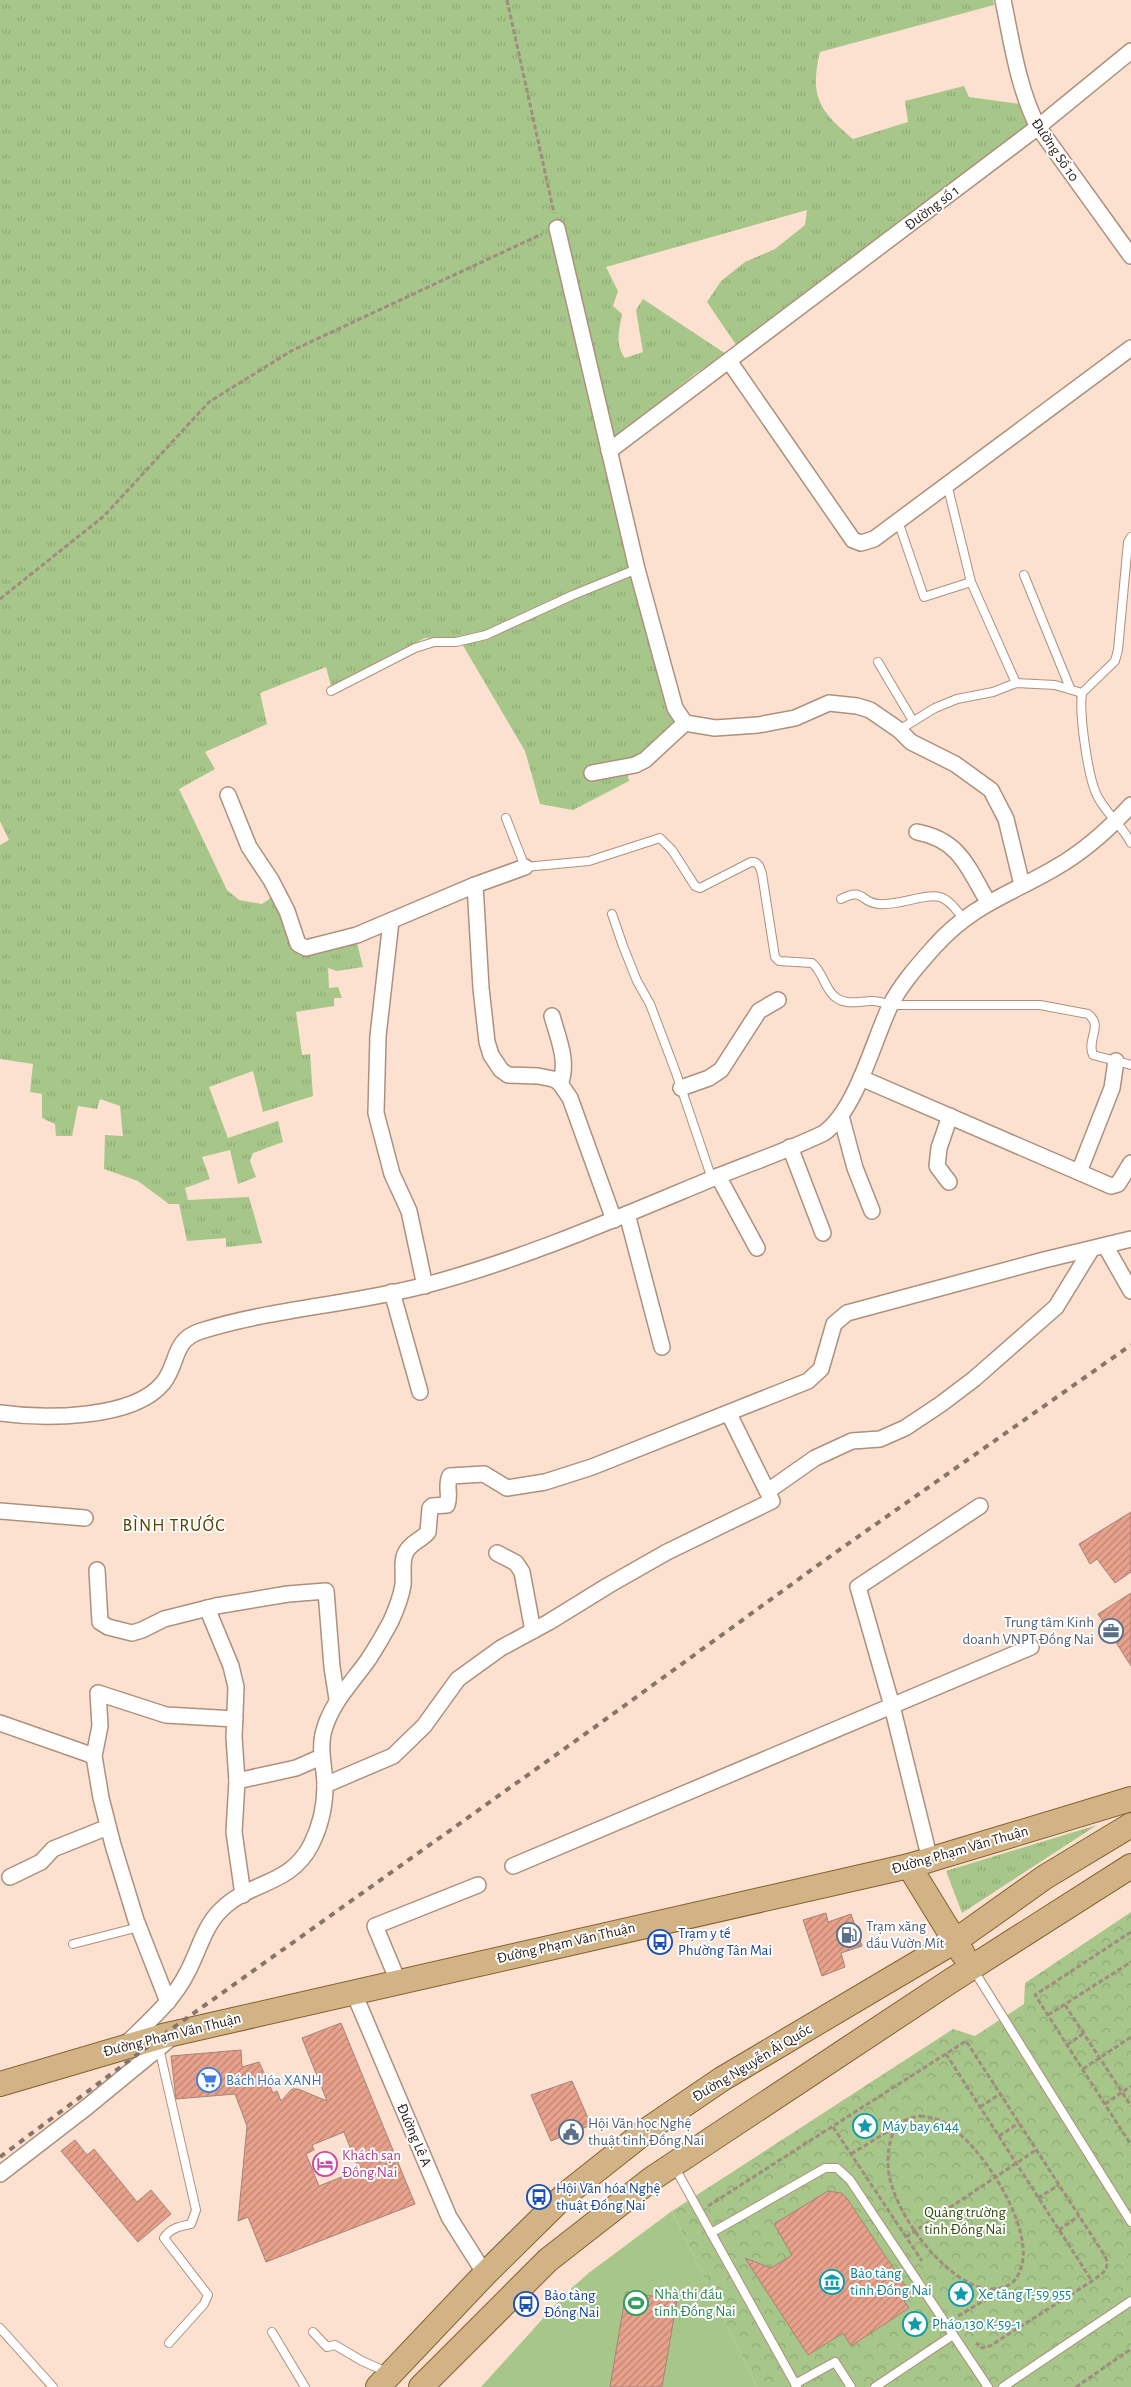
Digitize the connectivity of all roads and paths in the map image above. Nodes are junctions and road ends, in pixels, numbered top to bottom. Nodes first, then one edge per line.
1 (507, 0) edge
2 (1003, 0) edge
3 (1131, 51) edge
4 (1038, 127) junction
5 (557, 228) junction
6 (1131, 256) edge
7 (1131, 348) edge
8 (729, 361) junction
9 (609, 451) junction
10 (947, 484) junction
11 (898, 521) junction
12 (1131, 537) edge
13 (636, 568) junction
14 (1024, 575) dead end
15 (972, 582) junction
16 (0, 599) edge
17 (878, 662) dead end
18 (1016, 683) junction
19 (1070, 688) junction
20 (331, 691) dead end
21 (1082, 693) junction
22 (913, 721) junction
23 (685, 723) junction
24 (899, 730) junction
25 (592, 773) dead end
26 (228, 795) dead end
27 (1131, 805) edge
28 (506, 818) dead end
29 (1115, 822) junction
30 (917, 832) dead end
31 (1131, 843) edge
32 (526, 867) junction
33 (475, 885) junction
34 (1022, 885) junction
35 (841, 900) dead end
36 (988, 902) junction
37 (612, 914) dead end
38 (963, 918) junction
39 (391, 921) junction
40 (778, 1000) dead end
41 (891, 1005) junction
42 (552, 1016) dead end
43 (1124, 1063) edge
44 (861, 1078) junction
45 (560, 1084) junction
46 (681, 1088) junction
47 (841, 1116) junction
48 (950, 1116) junction
49 (790, 1148) junction
50 (1131, 1163) edge
51 (1079, 1172) junction
52 (715, 1178) junction
53 (949, 1182) dead end
54 (872, 1211) dead end
55 (620, 1217) junction
56 (823, 1233) dead end
57 (1131, 1239) edge
58 (1106, 1247) junction
59 (757, 1248) dead end
60 (1091, 1250) junction
61 (425, 1286) junction
62 (1131, 1291) edge
63 (392, 1292) junction
64 (662, 1347) dead end
65 (420, 1392) dead end
66 (0, 1413) edge
67 (729, 1414) junction
68 (768, 1491) junction
69 (980, 1506) dead end
70 (0, 1511) edge
71 (85, 1518) dead end
72 (497, 1553) dead end
73 (97, 1570) dead end
74 (207, 1608) junction
75 (533, 1631) junction
76 (1031, 1646) dead end
77 (337, 1699) junction
78 (892, 1706) junction
79 (235, 1719) junction
80 (0, 1723) edge
81 (94, 1756) junction
82 (321, 1757) junction
83 (237, 1781) junction
84 (325, 1785) junction
85 (1131, 1799) edge
86 (1131, 1825) edge
87 (108, 1828) junction
88 (920, 1863) junction
89 (513, 1866) dead end
90 (1131, 1866) edge
91 (10, 1877) dead end
92 (478, 1885) dead end
93 (243, 1895) junction
94 (139, 1928) junction
95 (1131, 1932) edge
96 (73, 1944) dead end
97 (964, 1955) junction
98 (1131, 1962) edge
99 (398, 1981) junction
100 (353, 1991) junction
101 (168, 2002) junction
102 (1065, 2005) junction
103 (1048, 2015) junction
104 (178, 2032) junction
105 (1084, 2033) junction
106 (1131, 2037) edge
107 (1067, 2045) junction
108 (124, 2046) junction
109 (159, 2048) junction
110 (946, 2054) junction
111 (1100, 2058) junction
112 (1083, 2069) junction
113 (0, 2084) edge
114 (1131, 2086) edge
115 (1122, 2092) junction
116 (1000, 2094) junction
117 (1105, 2104) junction
118 (1131, 2106) edge
119 (980, 2107) junction
120 (1019, 2123) junction
121 (833, 2127) junction
122 (896, 2127) junction
123 (999, 2136) junction
124 (1131, 2143) edge
125 (1036, 2150) junction
126 (851, 2154) junction
127 (1016, 2163) junction
128 (673, 2165) junction
129 (0, 2174) edge
130 (994, 2178) junction
131 (1059, 2185) junction
132 (1038, 2198) junction
133 (700, 2212) junction
134 (1079, 2216) junction
135 (1131, 2222) edge
136 (1059, 2230) junction
137 (915, 2231) junction
138 (711, 2233) junction
139 (906, 2237) junction
140 (927, 2269) dead end
141 (485, 2274) junction
142 (1092, 2281) junction
143 (1012, 2284) junction
144 (1131, 2301) edge
145 (953, 2308) dead end
146 (958, 2316) junction
147 (962, 2323) dead end
148 (0, 2328) edge
149 (272, 2332) dead end
150 (313, 2332) dead end
151 (953, 2335) junction
152 (971, 2336) dead end
153 (169, 2343) dead end
154 (1131, 2348) edge
155 (391, 2382) edge
156 (796, 2386) edge
157 (53, 2387) edge
158 (305, 2387) edge
159 (421, 2387) edge
160 (851, 2387) edge
161 (876, 2387) edge
162 (988, 2387) edge
163 (1003, 2387) edge
164 (1076, 2387) edge

1 - 5 path
2 - 4 street, Đường Số 10
3 - 4 street, Đường số 1
4 - 6 street, Đường Số 10
4 - 8 street, Đường số 1
5 - 9 street
5 - 16 path
7 - 10 street
8 - 9 street, Đường số 1
8 - 11 street
9 - 13 street
10 - 11 street
10 - 15 lane
11 - 15 lane
12 - 21 lane
13 - 20 lane
13 - 23 street
14 - 19 lane
15 - 18 lane
17 - 22 lane
18 - 19 lane
18 - 22 lane
19 - 21 lane
21 - 29 lane
22 - 24 lane
23 - 24 street
23 - 25 street
24 - 34 street
26 - 39 street
27 - 29 street
28 - 32 lane
29 - 31 lane
29 - 34 street
30 - 36 street
32 - 33 street
32 - 41 lane
33 - 39 street
33 - 45 street
34 - 36 street
35 - 38 lane
36 - 38 street
37 - 46 lane
38 - 41 street
39 - 61 street
40 - 46 street
41 - 43 lane
41 - 44 street
42 - 45 street
43 - 51 street
44 - 47 street
44 - 48 street
45 - 55 street
46 - 52 lane
47 - 49 street
47 - 54 street
48 - 51 street
48 - 53 street
49 - 52 street
49 - 56 street
50 - 51 street
52 - 55 street
52 - 59 street
55 - 61 street
55 - 64 street
57 - 58 street
58 - 60 street
58 - 62 street
60 - 67 street
60 - 68 street
61 - 63 street
63 - 65 street
63 - 66 street
67 - 68 street
67 - 77 street
68 - 75 street
69 - 78 street
70 - 71 street
72 - 75 street
73 - 74 street
74 - 77 street
74 - 79 street
75 - 84 street
76 - 78 street
77 - 82 street
78 - 88 street
78 - 89 street
79 - 81 street
79 - 83 street
80 - 81 street
81 - 87 street
82 - 83 street
82 - 84 street
83 - 93 street
84 - 93 street
85 - 88 main road, Đường Phạm Văn Thuận
86 - 97 main road, Đường Nguyễn Ái Quốc
87 - 91 street
87 - 94 street
88 - 97 main road
88 - 99 main road, Đường Phạm Văn Thuận
90 - 97 main road, Đường Nguyễn Ái Quốc
92 - 99 street
93 - 101 street
94 - 96 lane
94 - 101 street
95 - 103 path
97 - 128 main road, Đường Nguyễn Ái Quốc
97 - 135 lane
97 - 141 main road, Đường Nguyễn Ái Quốc
98 - 102 path
99 - 100 main road, Đường Phạm Văn Thuận
100 - 104 main road, Đường Phạm Văn Thuận
100 - 141 street, Đường Lê A
101 - 108 street
102 - 103 path
102 - 105 path
103 - 107 path
104 - 108 main road, Đường Phạm Văn Thuận
104 - 109 street
105 - 107 path
105 - 111 path
106 - 111 path
107 - 112 path
108 - 113 main road, Đường Phạm Văn Thuận
109 - 129 street
109 - 153 lane
110 - 116 path
110 - 119 path
110 - 121 path
111 - 112 path
111 - 115 path
112 - 117 path
114 - 115 path
115 - 117 path
115 - 118 path
116 - 119 path
116 - 120 path
117 - 124 path
119 - 123 path
120 - 123 path
120 - 125 path
121 - 126 path
121 - 133 path
122 - 126 path
122 - 130 path
122 - 137 path
123 - 127 path
125 - 127 path
125 - 131 path
126 - 139 path
127 - 130 path
127 - 132 path
128 - 133 lane
128 - 159 main road, Đường Nguyễn Ái Quốc
130 - 137 path
130 - 143 path
131 - 132 path
131 - 134 path
132 - 136 path
133 - 138 lane
134 - 136 path
134 - 142 path
136 - 142 path
137 - 139 path
137 - 143 path
138 - 151 lane
138 - 156 lane
139 - 140 path
141 - 155 main road, Đường Nguyễn Ái Quốc
142 - 152 path
143 - 146 path
144 - 163 lane
145 - 146 path
146 - 147 path
148 - 157 lane
149 - 158 lane
150 - 155 lane
151 - 161 lane
151 - 162 lane
154 - 164 path
156 - 160 lane

